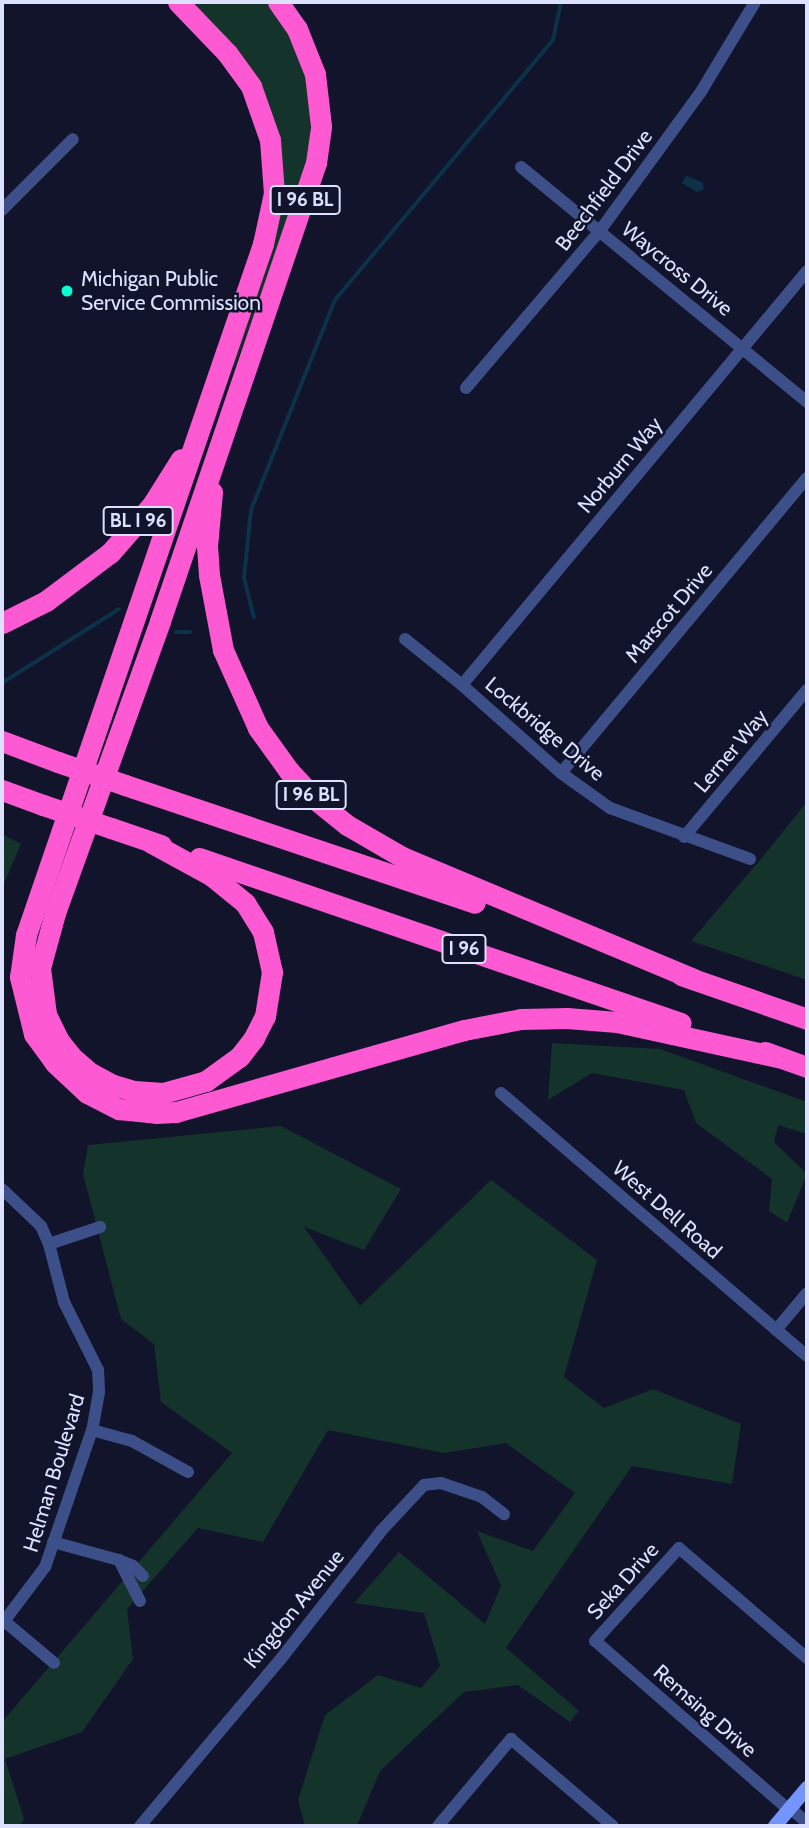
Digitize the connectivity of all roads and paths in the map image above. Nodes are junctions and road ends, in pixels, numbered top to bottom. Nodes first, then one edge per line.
1 (177, 2) edge
2 (278, 2) edge
3 (755, 2) edge
4 (73, 139) dead end
5 (521, 167) dead end
6 (2, 210) edge
7 (599, 232) junction
8 (807, 271) edge
9 (744, 347) junction
10 (220, 371) junction
11 (466, 388) dead end
12 (236, 399) junction
13 (807, 402) edge
14 (807, 478) edge
15 (2, 623) edge
16 (405, 639) dead end
17 (462, 685) junction
18 (807, 690) edge
19 (2, 741) edge
20 (561, 773) junction
21 (2, 790) edge
22 (684, 838) junction
23 (150, 842) junction
24 (750, 859) dead end
25 (694, 979) junction
26 (807, 1019) edge
27 (778, 1057) junction
28 (807, 1067) edge
29 (502, 1093) dead end
30 (2, 1189) edge
31 (100, 1227) dead end
32 (49, 1244) junction
33 (807, 1293) edge
34 (776, 1330) junction
35 (807, 1356) edge
36 (92, 1430) junction
37 (188, 1472) dead end
38 (504, 1514) dead end
39 (53, 1542) junction
40 (119, 1560) junction
41 (143, 1576) dead end
42 (140, 1601) dead end
43 (3, 1621) edge
44 (596, 1641) joint
45 (807, 1658) edge
46 (54, 1663) dead end
47 (807, 1788) edge
48 (790, 1809) junction
49 (807, 1824) edge
50 (140, 1826) edge
51 (438, 1826) edge
52 (613, 1826) edge
53 (775, 1826) edge

1 - 10 highway, I 96 BL
2 - 12 highway, I 96 BL
3 - 7 street, Beechfield Drive
4 - 6 street
5 - 7 street, Waycross Drive
7 - 9 street, Waycross Drive
7 - 11 street, Beechfield Drive
8 - 9 street, Norburn Way
9 - 13 street, Waycross Drive
9 - 17 street, Norburn Way
10 - 15 highway, BL I 96
10 - 27 highway, I 96 BL
12 - 23 highway, I 96 BL
12 - 25 highway, I 96 BL
14 - 20 street, Marscot Drive
16 - 17 street, Lockbridge Drive
17 - 20 street, Lockbridge Drive
18 - 22 street, Lerner Way
19 - 25 highway, I 96, bridge
20 - 22 street, Lockbridge Drive
21 - 23 highway, I 96, bridge
22 - 24 street, Lockbridge Drive
23 - 27 highway, I 96
25 - 26 highway, I 96
27 - 28 highway, I 96
29 - 34 street, West Dell Road
30 - 32 street, Helman Boulevard
31 - 32 street
32 - 36 street, Helman Boulevard
33 - 34 street
34 - 35 street, West Dell Road
36 - 37 street
36 - 39 street, Helman Boulevard
38 - 50 street, Kingdon Avenue
39 - 40 street
39 - 43 street, Helman Boulevard
40 - 41 street
40 - 42 street
43 - 46 street
44 - 45 street, Seka Drive
44 - 48 street, Remsing Drive
47 - 48 street
48 - 49 street, Remsing Drive
48 - 53 street
51 - 52 street

